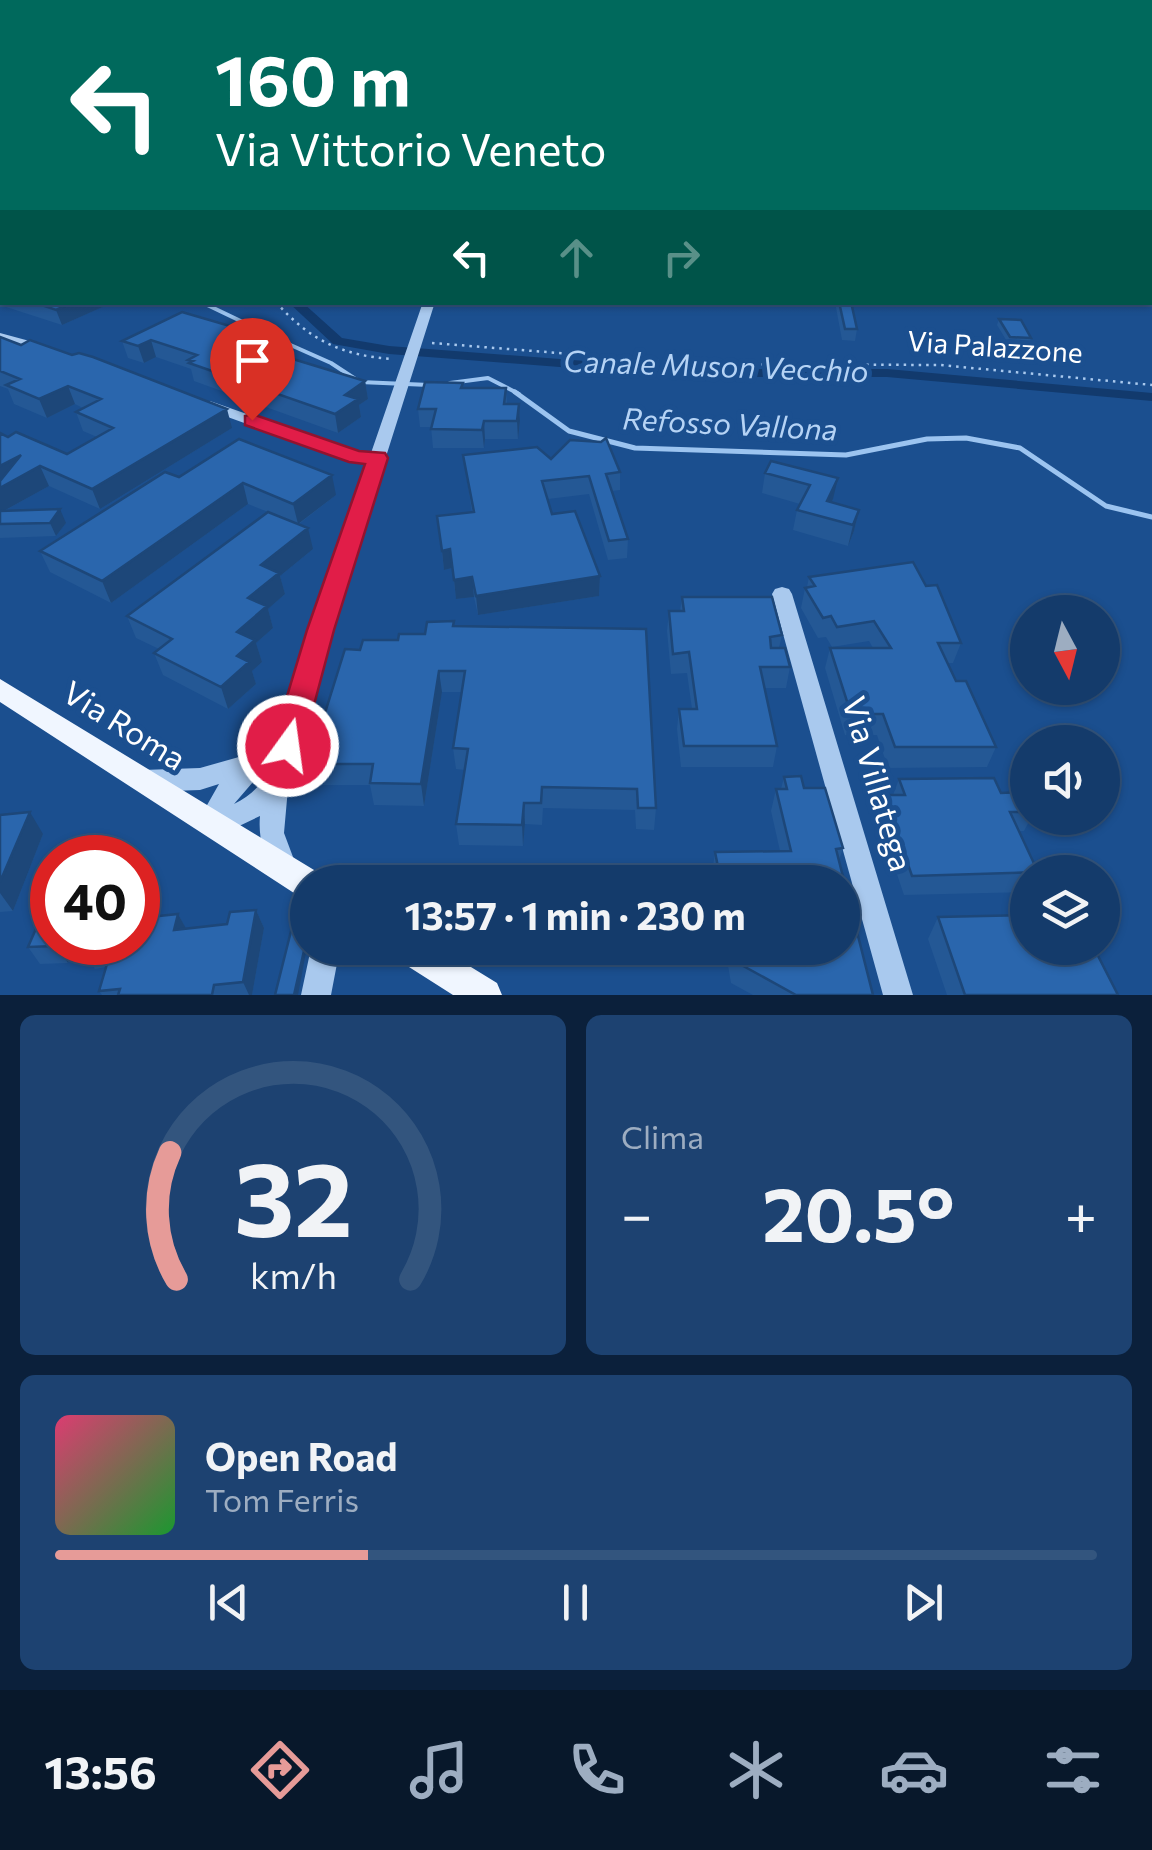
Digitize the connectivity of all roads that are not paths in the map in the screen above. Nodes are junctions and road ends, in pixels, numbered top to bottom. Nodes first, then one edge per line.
1 (427, 305) edge
2 (0, 337) edge
3 (64, 355) edge
4 (180, 395) edge
5 (378, 458) junction
6 (782, 594) dead end
7 (0, 689) edge
8 (292, 722) junction
9 (250, 764) junction
10 (143, 781) junction
11 (275, 788) junction
12 (214, 823) junction
13 (290, 867) edge
14 (290, 873) edge
15 (322, 965) edge
16 (437, 965) edge
17 (316, 995) edge
18 (486, 995) edge
19 (898, 995) edge

1 - 5 street
2 - 3 street
4 - 5 street
5 - 8 street
6 - 19 street, Via Villatega
7 - 10 main road, Via Roma
8 - 9 street
8 - 11 street
9 - 10 street
9 - 12 street
10 - 12 main road, Via Roma
11 - 12 street
11 - 13 street
12 - 14 main road
15 - 17 street
16 - 18 main road

